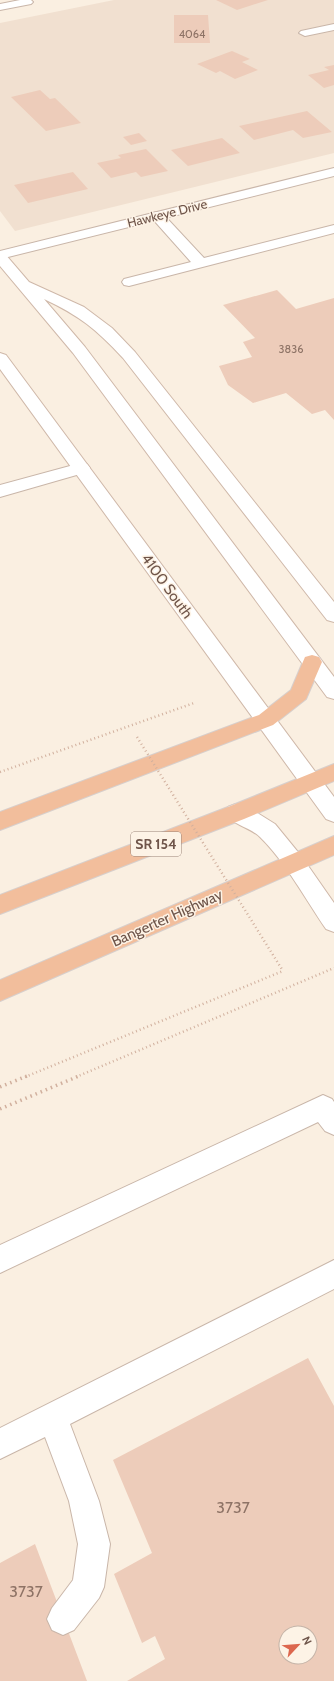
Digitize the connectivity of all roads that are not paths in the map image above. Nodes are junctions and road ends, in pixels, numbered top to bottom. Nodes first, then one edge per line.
1 (27, 2) dead end
2 (0, 7) edge
3 (334, 27) edge
4 (305, 33) dead end
5 (334, 172) edge
6 (157, 216) junction
7 (334, 229) edge
8 (0, 256) edge
9 (201, 264) junction
10 (0, 273) edge
11 (128, 282) dead end
12 (23, 284) junction
13 (0, 358) edge
14 (81, 468) junction
15 (0, 491) edge
16 (334, 615) edge
17 (312, 662) junction
18 (334, 692) edge
19 (266, 720) junction
20 (334, 772) edge
21 (311, 782) junction
22 (236, 813) junction
23 (334, 813) edge
24 (0, 820) edge
25 (334, 845) edge
26 (294, 863) junction
27 (0, 905) edge
28 (334, 922) edge
29 (0, 991) edge
30 (334, 1123) edge
31 (0, 1259) edge
32 (334, 1274) edge
33 (52, 1418) junction
34 (0, 1444) edge
35 (63, 1619) dead end

1 - 2 main road
3 - 4 main road
5 - 6 main road, Hawkeye Drive
6 - 8 main road, Hawkeye Drive
6 - 9 main road
7 - 9 main road
8 - 12 main road
9 - 11 main road
10 - 12 main road
12 - 16 main road
12 - 17 main road
13 - 14 main road, 4100 South
14 - 15 main road
14 - 19 main road, 4100 South
17 - 18 main road
17 - 19 highway
19 - 21 main road, 4100 South
19 - 24 highway
20 - 21 highway, SR 154
21 - 22 highway, SR 154
21 - 23 main road, 4100 South
22 - 26 main road
22 - 27 highway, SR 154
25 - 26 highway, Bangerter Highway
26 - 28 main road
26 - 29 highway, Bangerter Highway
30 - 31 main road
32 - 33 main road
33 - 34 main road
33 - 35 main road

